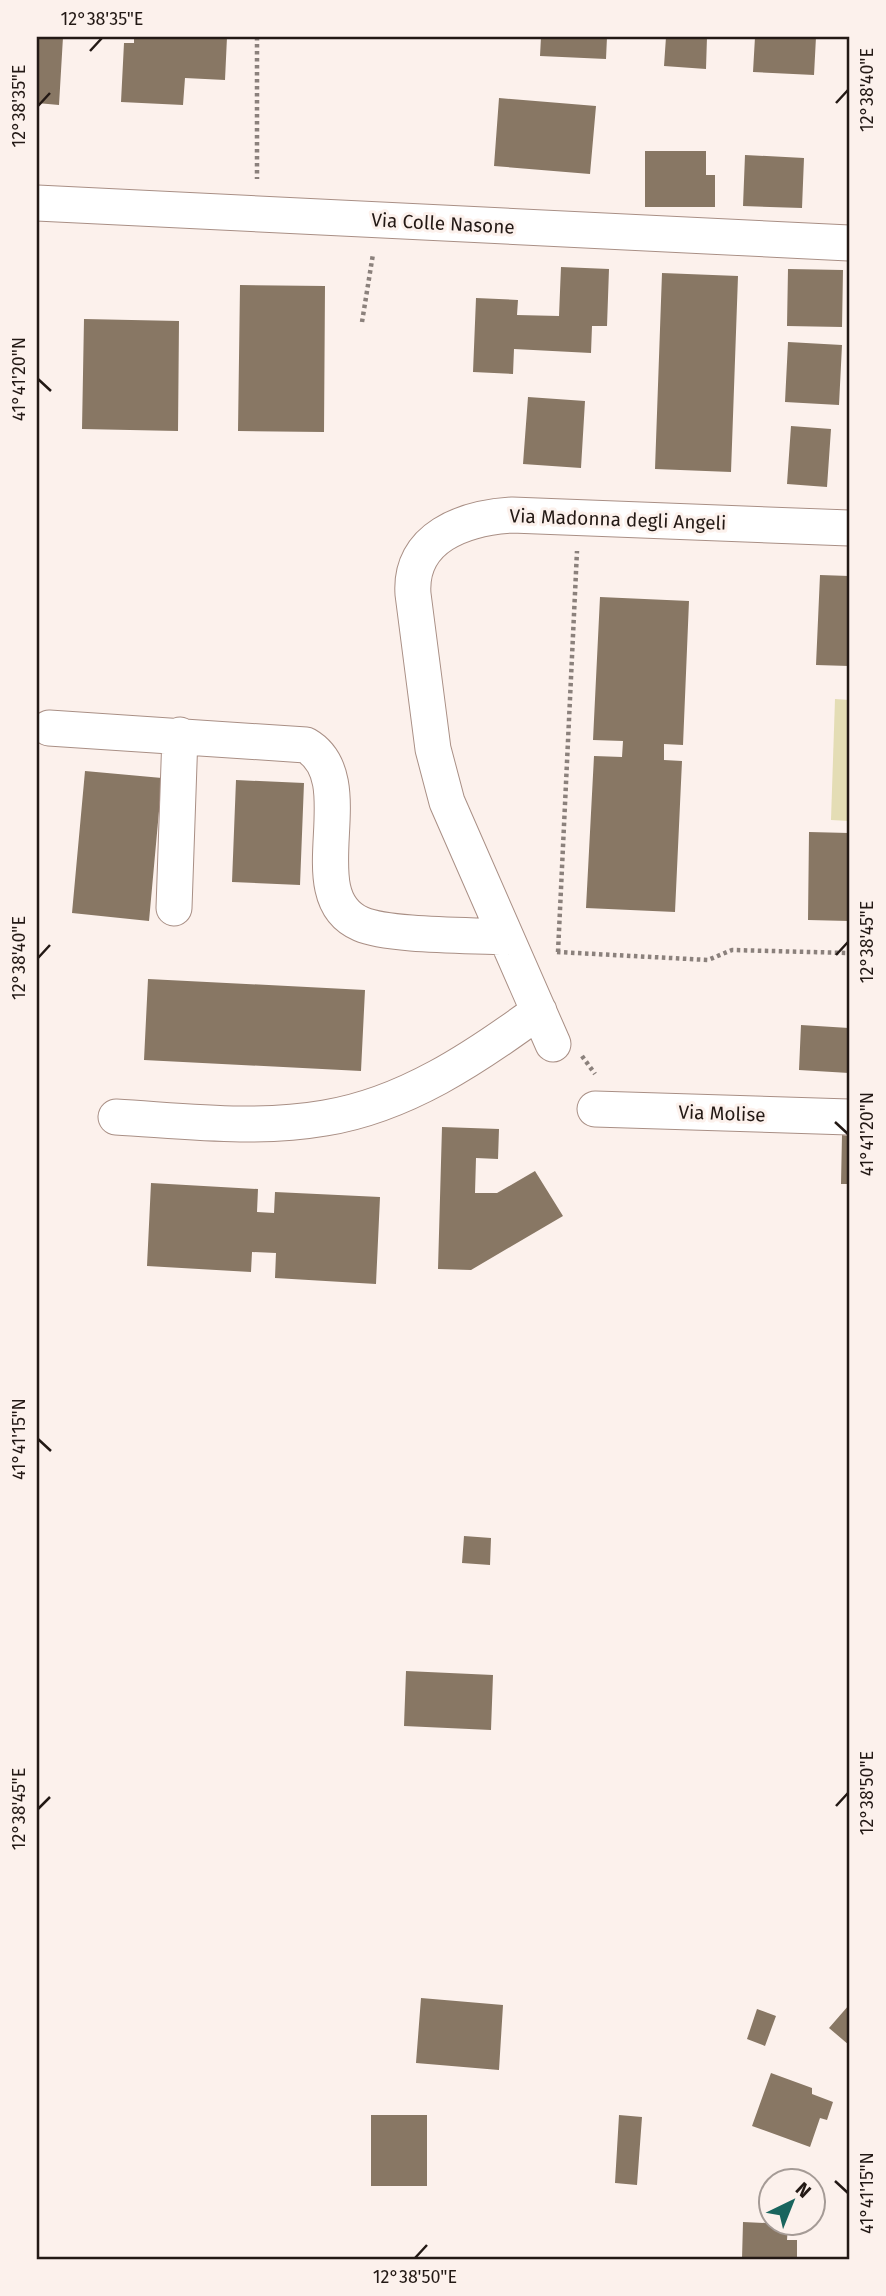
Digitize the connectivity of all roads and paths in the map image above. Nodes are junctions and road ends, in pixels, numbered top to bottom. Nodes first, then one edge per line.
1 (257, 37) edge
2 (37, 203) edge
3 (257, 214) junction
4 (379, 220) junction
5 (849, 243) edge
6 (362, 322) dead end
7 (579, 518) junction
8 (849, 528) edge
9 (49, 728) dead end
10 (180, 736) junction
11 (174, 908) dead end
12 (508, 943) junction
13 (558, 952) junction
14 (849, 953) edge
15 (539, 1012) junction
16 (553, 1044) joint
17 (595, 1109) joint
18 (116, 1117) dead end
19 (849, 1117) edge

1 - 3 path
2 - 3 street, Via Colle Nasone
3 - 4 street, Via Colle Nasone
4 - 5 street, Via Colle Nasone
4 - 6 path
7 - 8 street, Via Madonna degli Angeli
7 - 12 street, Via Madonna degli Angeli
7 - 13 path
9 - 10 street
10 - 11 street
10 - 12 street
12 - 13 path
12 - 15 street, Via Madonna degli Angeli
13 - 14 path
15 - 16 street, Via Madonna degli Angeli
15 - 18 street
16 - 17 path
17 - 19 street, Via Molise

